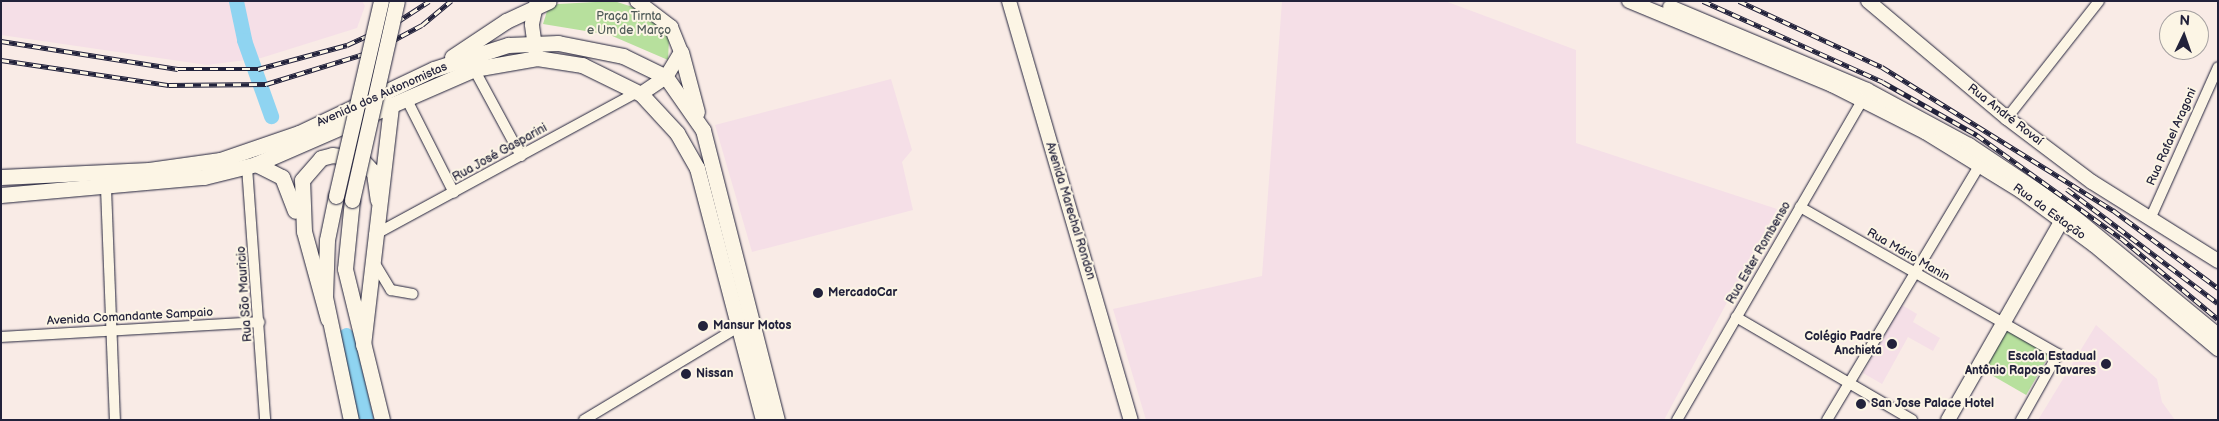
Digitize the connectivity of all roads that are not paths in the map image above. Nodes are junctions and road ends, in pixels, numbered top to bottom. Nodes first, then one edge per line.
1 (381, 1) edge
2 (397, 1) edge
3 (549, 1) edge
4 (637, 1) edge
5 (1009, 1) edge
6 (1629, 1) edge
7 (1655, 1) edge
8 (2099, 1) edge
9 (532, 3) edge
10 (1874, 3) edge
11 (533, 42) junction
12 (681, 52) junction
13 (537, 58) junction
14 (2218, 67) edge
15 (434, 69) junction
16 (474, 69) junction
17 (666, 77) junction
18 (639, 93) junction
19 (1865, 95) junction
20 (406, 98) junction
21 (391, 105) junction
22 (2008, 118) junction
23 (702, 130) junction
24 (521, 156) junction
25 (1982, 160) junction
26 (251, 165) junction
27 (1, 176) edge
28 (106, 188) junction
29 (454, 193) junction
30 (1, 195) edge
31 (378, 200) junction
32 (1800, 207) junction
33 (2065, 209) junction
34 (2150, 217) junction
35 (2063, 224) junction
36 (304, 231) junction
37 (374, 235) junction
38 (372, 253) junction
39 (2218, 260) edge
40 (1913, 273) junction
41 (413, 294) dead end
42 (1736, 317) junction
43 (328, 319) junction
44 (260, 322) junction
45 (2004, 322) junction
46 (740, 326) junction
47 (111, 331) junction
48 (2218, 335) edge
49 (1, 337) edge
50 (363, 345) junction
51 (2218, 349) edge
52 (1849, 382) junction
53 (115, 420) edge
54 (265, 420) edge
55 (351, 420) edge
56 (382, 420) edge
57 (584, 420) edge
58 (763, 420) edge
59 (777, 420) edge
60 (1131, 420) edge
61 (1677, 420) edge
62 (1827, 420) edge
63 (1912, 420) edge
64 (1948, 420) edge
65 (2021, 420) edge

1 - 43 main road, bridge
2 - 50 main road, bridge
3 - 9 main road
4 - 12 main road
5 - 60 main road, Avenida Marechal Rondon
6 - 19 main road
7 - 19 main road
8 - 22 street
9 - 11 main road
9 - 15 main road
10 - 22 main road, Rua André Rovaí
11 - 13 main road
11 - 15 main road, Avenida dos Autonomistas
11 - 17 main road, Avenida dos Autonomistas
12 - 17 main road
12 - 23 main road
13 - 16 main road, Avenida dos Autonomistas
13 - 18 main road, Avenida dos Autonomistas
14 - 34 street, Rua Rafael Aragoni
15 - 27 main road, Avenida dos Autonomistas
16 - 20 main road, Avenida dos Autonomistas
16 - 24 street
17 - 18 main road
17 - 23 main road, Avenida dos Autonomistas
18 - 24 street, Rua José Gasparini
18 - 46 main road, Avenida dos Autonomistas
19 - 25 main road, Rua da Estação
19 - 32 street, Rua Ester Rombenso
20 - 21 main road, Avenida dos Autonomistas
20 - 29 street
21 - 26 main road, Avenida dos Autonomistas
21 - 31 main road
22 - 34 main road, Rua André Rovaí
23 - 59 main road, Avenida dos Autonomistas
24 - 29 street, Rua José Gasparini
25 - 33 main road, Rua da Estação
25 - 35 main road, Rua da Estação
25 - 40 street
26 - 28 main road, Avenida dos Autonomistas
26 - 36 main road
26 - 44 street, Rua São Mauricio
28 - 30 main road, Avenida dos Autonomistas
28 - 47 street
29 - 37 street, Rua José Gasparini
31 - 36 main road
31 - 37 main road
32 - 40 street, Rua Mário Manin
32 - 42 street, Rua Ester Rombenso
33 - 35 main road
33 - 48 main road, Rua da Estação
34 - 39 main road, Rua André Rovaí
35 - 45 main road
35 - 51 main road, Rua da Estação
36 - 43 main road
37 - 38 main road
38 - 41 street
38 - 50 main road
40 - 45 street, Rua Mário Manin
40 - 52 street
42 - 52 street
42 - 61 street, Rua Ester Rombenso
43 - 55 main road
44 - 47 street, Avenida Comandante Sampaio
44 - 54 street, Rua São Mauricio
45 - 64 main road
45 - 65 street, Rua Mário Manin
46 - 57 street
46 - 58 main road, Avenida dos Autonomistas
47 - 49 street, Avenida Comandante Sampaio
47 - 53 street
50 - 56 main road
52 - 62 street
52 - 63 street

